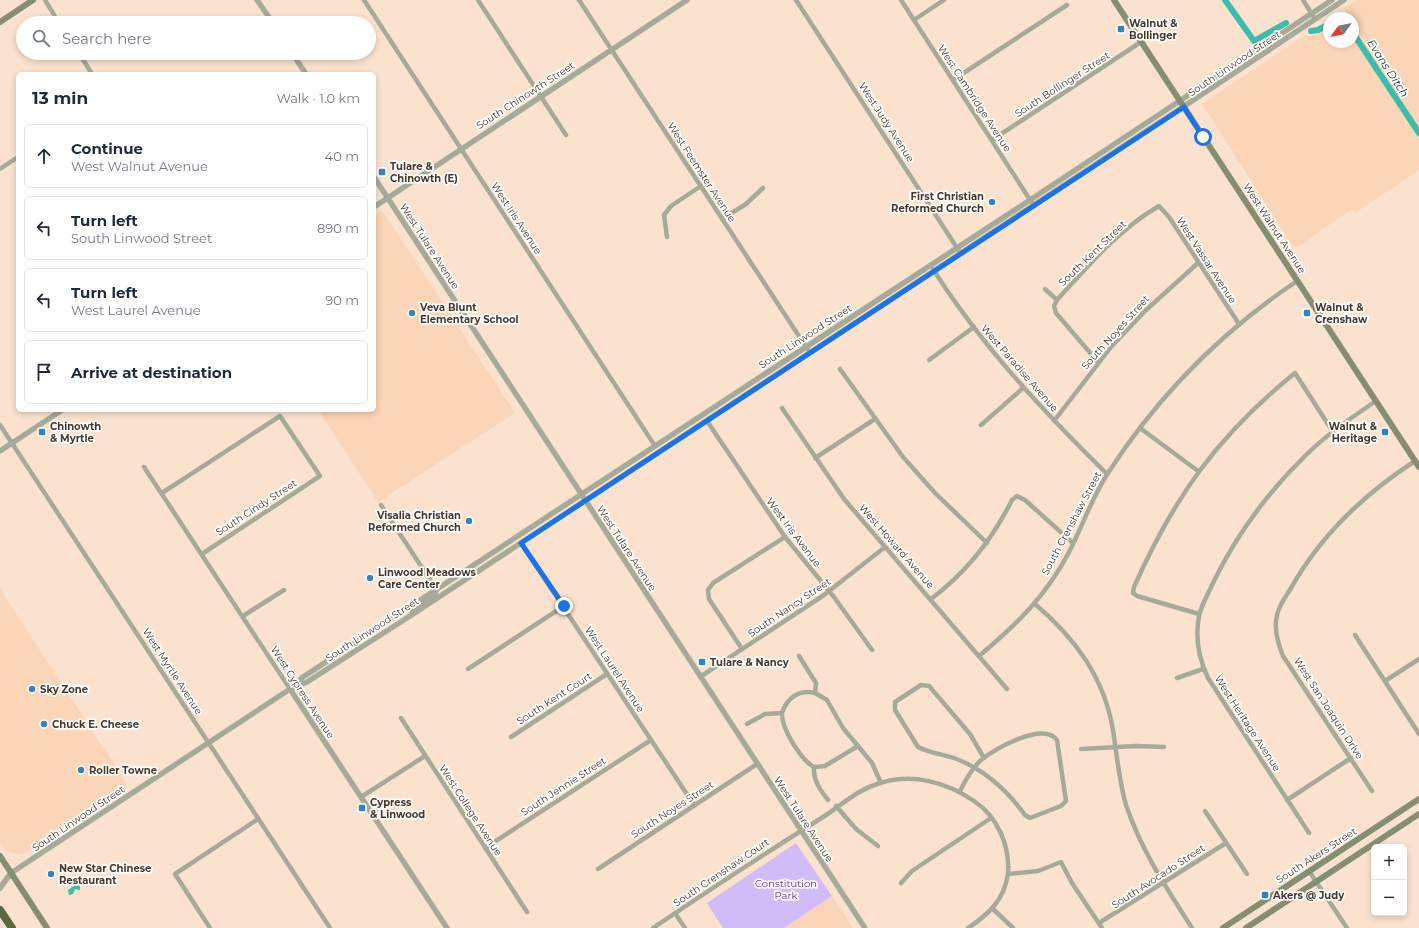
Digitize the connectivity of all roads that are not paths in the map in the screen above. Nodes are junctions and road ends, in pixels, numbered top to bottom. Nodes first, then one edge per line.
1 (33, 0) edge
2 (44, 0) edge
3 (258, 0) edge
4 (364, 0) edge
5 (478, 0) edge
6 (579, 0) edge
7 (686, 0) edge
8 (796, 0) edge
9 (901, 0) edge
10 (944, 0) edge
11 (1114, 0) edge
12 (1303, 0) edge
13 (1332, 0) edge
14 (1344, 0) edge
15 (1067, 5) dead end
16 (1312, 13) junction
17 (54, 16) edge
18 (268, 16) edge
19 (374, 16) edge
20 (376, 18) edge
21 (1315, 19) junction
22 (914, 20) junction
23 (0, 22) edge
24 (1141, 42) junction
25 (612, 50) junction
26 (83, 60) edge
27 (297, 60) edge
28 (91, 72) edge
29 (305, 72) edge
30 (953, 80) junction
31 (540, 96) junction
32 (1182, 104) junction
33 (566, 134) dead end
34 (992, 140) junction
35 (461, 148) junction
36 (16, 158) edge
37 (0, 169) edge
38 (376, 180) edge
39 (701, 186) junction
40 (763, 188) dead end
41 (388, 198) junction
42 (1030, 200) junction
43 (376, 206) edge
44 (1034, 206) junction
45 (1159, 206) joint
46 (722, 219) junction
47 (667, 237) dead end
48 (958, 248) junction
49 (962, 254) junction
50 (1198, 263) junction
51 (930, 265) junction
52 (934, 271) junction
53 (1297, 281) junction
54 (1045, 289) dead end
55 (1057, 300) junction
56 (1239, 324) junction
57 (974, 327) junction
58 (806, 347) junction
59 (810, 353) junction
60 (929, 360) dead end
61 (1098, 362) junction
62 (840, 369) dead end
63 (1023, 388) junction
64 (1376, 402) junction
65 (782, 408) dead end
66 (59, 412) edge
67 (875, 419) junction
68 (707, 421) junction
69 (1054, 421) junction
70 (0, 425) edge
71 (981, 425) dead end
72 (1140, 428) junction
73 (1333, 432) junction
74 (11, 443) junction
75 (655, 446) junction
76 (666, 448) junction
77 (0, 451) edge
78 (815, 458) junction
79 (1415, 461) junction
80 (144, 467) dead end
81 (1419, 467) edge
82 (1198, 471) junction
83 (1107, 474) junction
84 (162, 493) junction
85 (581, 495) junction
86 (585, 501) junction
87 (381, 505) dead end
88 (785, 536) junction
89 (509, 542) junction
90 (521, 543) junction
91 (987, 543) junction
92 (1073, 543) junction
93 (885, 547) junction
94 (202, 554) junction
95 (436, 589) junction
96 (284, 590) dead end
97 (829, 592) junction
98 (931, 599) junction
99 (1035, 604) junction
100 (564, 606) junction
101 (1200, 614) junction
102 (243, 616) junction
103 (410, 616) junction
104 (1355, 635) dead end
105 (742, 649) junction
106 (872, 650) dead end
107 (799, 656) dead end
108 (979, 656) junction
109 (1419, 659) edge
110 (468, 669) dead end
111 (1204, 669) junction
112 (607, 674) junction
113 (700, 677) junction
114 (1177, 678) dead end
115 (1385, 681) junction
116 (290, 689) junction
117 (1007, 689) dead end
118 (816, 693) junction
119 (782, 713) junction
120 (401, 718) dead end
121 (747, 724) dead end
122 (1419, 734) edge
123 (511, 737) dead end
124 (651, 740) junction
125 (208, 742) junction
126 (858, 746) junction
127 (1115, 747) junction
128 (1164, 747) dead end
129 (1081, 749) dead end
130 (425, 756) junction
131 (984, 758) junction
132 (1351, 758) junction
133 (757, 764) junction
134 (814, 767) junction
135 (974, 767) junction
136 (880, 783) junction
137 (960, 791) junction
138 (1372, 791) dead end
139 (361, 797) junction
140 (1419, 799) edge
141 (828, 800) dead end
142 (1287, 800) junction
143 (694, 805) junction
144 (836, 806) junction
145 (1205, 811) dead end
146 (1419, 815) edge
147 (991, 818) junction
148 (258, 819) junction
149 (800, 830) junction
150 (1309, 833) dead end
151 (1226, 843) junction
152 (878, 846) dead end
153 (485, 848) junction
154 (0, 856) edge
155 (598, 869) dead end
156 (1310, 871) junction
157 (12, 873) junction
158 (1008, 874) junction
159 (1247, 874) dead end
160 (1316, 882) junction
161 (901, 883) dead end
162 (1163, 883) junction
163 (0, 888) edge
164 (0, 909) edge
165 (993, 909) junction
166 (527, 912) dead end
167 (675, 913) junction
168 (1099, 923) junction
169 (10, 925) edge
170 (47, 928) edge
171 (210, 928) edge
172 (330, 928) edge
173 (447, 928) edge
174 (653, 928) edge
175 (685, 928) edge
176 (865, 928) edge
177 (968, 928) edge
178 (1013, 928) edge
179 (1102, 928) edge
180 (1192, 928) edge
181 (1223, 928) edge
182 (1246, 928) edge
183 (1347, 928) edge

1 - 23 main road
2 - 17 street
3 - 18 street
4 - 19 street, West Iris Avenue
5 - 31 street
6 - 25 street, West Feemster Avenue
7 - 25 street, South Chinowth Street
8 - 48 street, West Judy Avenue
9 - 22 street, West Cambridge Avenue
10 - 22 street
11 - 24 main road, West Walnut Avenue
12 - 16 street
13 - 16 street, South Linwood Street
14 - 21 street, South Linwood Street
15 - 30 street
16 - 21 street
16 - 32 street, South Linwood Street
20 - 35 street, West Iris Avenue
21 - 32 street, South Linwood Street
22 - 30 street, West Cambridge Avenue
24 - 32 main road, West Walnut Avenue
24 - 34 street, South Bollinger Street
25 - 31 street, South Chinowth Street
25 - 39 street, West Feemster Avenue
26 - 28 street
27 - 29 street
30 - 34 street, West Cambridge Avenue
31 - 33 street
31 - 35 street, South Chinowth Street
32 - 42 street, South Linwood Street
32 - 44 street, South Linwood Street
32 - 53 main road, West Walnut Avenue
34 - 42 street, West Cambridge Avenue
35 - 41 street, South Chinowth Street
35 - 75 street, West Iris Avenue
36 - 37 street
38 - 41 street, West Tulare Avenue
39 - 46 street, West Feemster Avenue
39 - 47 street
40 - 46 street
41 - 43 street, South Chinowth Street
41 - 85 street, West Tulare Avenue
42 - 44 street, West Cambridge Avenue
42 - 48 street, South Linwood Street
44 - 49 street, South Linwood Street
45 - 50 street, West Vassar Avenue
45 - 55 street, South Kent Street
46 - 58 street, West Feemster Avenue
48 - 49 street, West Judy Avenue
48 - 51 street, South Linwood Street
49 - 52 street, South Linwood Street
50 - 56 street, West Vassar Avenue
50 - 61 street, South Noyes Street
51 - 52 street, West Paradise Avenue
51 - 58 street, South Linwood Street
52 - 57 street, West Paradise Avenue
52 - 59 street, South Linwood Street
53 - 56 street, South Crenshaw Street
53 - 64 main road, West Walnut Avenue
54 - 55 street
55 - 61 street
56 - 72 street, South Crenshaw Street
57 - 60 street
57 - 63 street, West Paradise Avenue
58 - 59 street, West Feemster Avenue
58 - 75 street, South Linwood Street
59 - 68 street, South Linwood Street
61 - 69 street, South Noyes Street
62 - 67 street
63 - 69 street, West Paradise Avenue
63 - 71 street
64 - 73 street, West Heritage Avenue
64 - 79 main road, West Walnut Avenue
65 - 78 street, West Howard Avenue
66 - 74 street
67 - 78 street
67 - 91 street
68 - 76 street, South Linwood Street
68 - 88 street, West Iris Avenue
69 - 83 street, West Paradise Avenue
70 - 74 street, West Myrtle Avenue
72 - 82 street
72 - 83 street, South Crenshaw Street
73 - 82 street
73 - 101 street, West Heritage Avenue
74 - 77 street
74 - 125 street, West Myrtle Avenue
75 - 76 street
75 - 85 street, South Linwood Street
76 - 86 street, South Linwood Street
78 - 93 street, West Howard Avenue
79 - 81 main road, West Walnut Avenue
79 - 132 street, West San Joaquin Drive
80 - 84 street, West Cypress Avenue
82 - 101 street
83 - 92 street, South Crenshaw Street
84 - 94 street, West Cypress Avenue
84 - 94 street, South Cindy Street
85 - 86 street, West Tulare Avenue
85 - 89 street, South Linwood Street
86 - 90 street, South Linwood Street
86 - 113 street, West Tulare Avenue
87 - 95 street
88 - 97 street, West Iris Avenue
88 - 105 street
89 - 90 street
89 - 95 street, South Linwood Street
90 - 100 street, West Laurel Avenue
90 - 103 street, South Linwood Street
91 - 92 street
91 - 98 street
92 - 99 street, South Crenshaw Street
93 - 97 street, South Nancy Street
93 - 98 street, West Howard Avenue
94 - 102 street, West Cypress Avenue
95 - 103 street
95 - 116 street, South Linwood Street
96 - 102 street
97 - 105 street, South Nancy Street
97 - 106 street, West Iris Avenue
98 - 108 street, West Howard Avenue
99 - 108 street, South Crenshaw Street
99 - 127 street
100 - 110 street
100 - 112 street, West Laurel Avenue
101 - 111 street, West Heritage Avenue
102 - 116 street, West Cypress Avenue
103 - 116 street, South Linwood Street
104 - 115 street
105 - 113 street, South Nancy Street
107 - 118 street
108 - 117 street, West Howard Avenue
109 - 115 street
111 - 114 street
111 - 142 street, West Heritage Avenue
112 - 123 street, South Kent Court
112 - 124 street, West Laurel Avenue
113 - 133 street, West Tulare Avenue
115 - 122 street
116 - 125 street, South Linwood Street
116 - 139 street, West Cypress Avenue
118 - 119 street
118 - 126 street
119 - 121 street
119 - 134 street
120 - 130 street, West College Avenue
124 - 143 street, West Laurel Avenue
124 - 153 street, South Jennie Street
125 - 148 street, West Myrtle Avenue
125 - 157 street, South Linwood Street
126 - 134 street
126 - 136 street
127 - 128 street
127 - 129 street
127 - 162 street
130 - 139 street
130 - 153 street, West College Avenue
131 - 135 street
131 - 135 street
131 - 135 street
132 - 138 street, West San Joaquin Drive
132 - 142 street
133 - 143 street, South Noyes Street
133 - 149 street, West Tulare Avenue
134 - 141 street
135 - 137 street
136 - 137 street
136 - 144 street
137 - 147 street
139 - 173 street, West Cypress Avenue
140 - 156 main road, South Akers Street
142 - 150 street, West Heritage Avenue
143 - 155 street, South Noyes Street
144 - 149 street
144 - 152 street
145 - 151 street
146 - 160 main road
147 - 158 street
147 - 161 street
148 - 171 street
148 - 172 street, West Myrtle Avenue
149 - 167 street, South Crenshaw Court
149 - 176 street, West Tulare Avenue
151 - 159 street
151 - 162 street, South Avocado Street
153 - 166 street, West College Avenue
154 - 157 main road
156 - 160 street
156 - 181 main road, South Akers Street
157 - 163 street, South Linwood Street
157 - 170 main road
158 - 165 street
158 - 168 street
160 - 182 main road
160 - 183 street
162 - 168 street, South Avocado Street
162 - 180 street
164 - 169 highway
165 - 177 street
165 - 178 street
167 - 174 street, South Crenshaw Court
167 - 175 street
168 - 179 street

